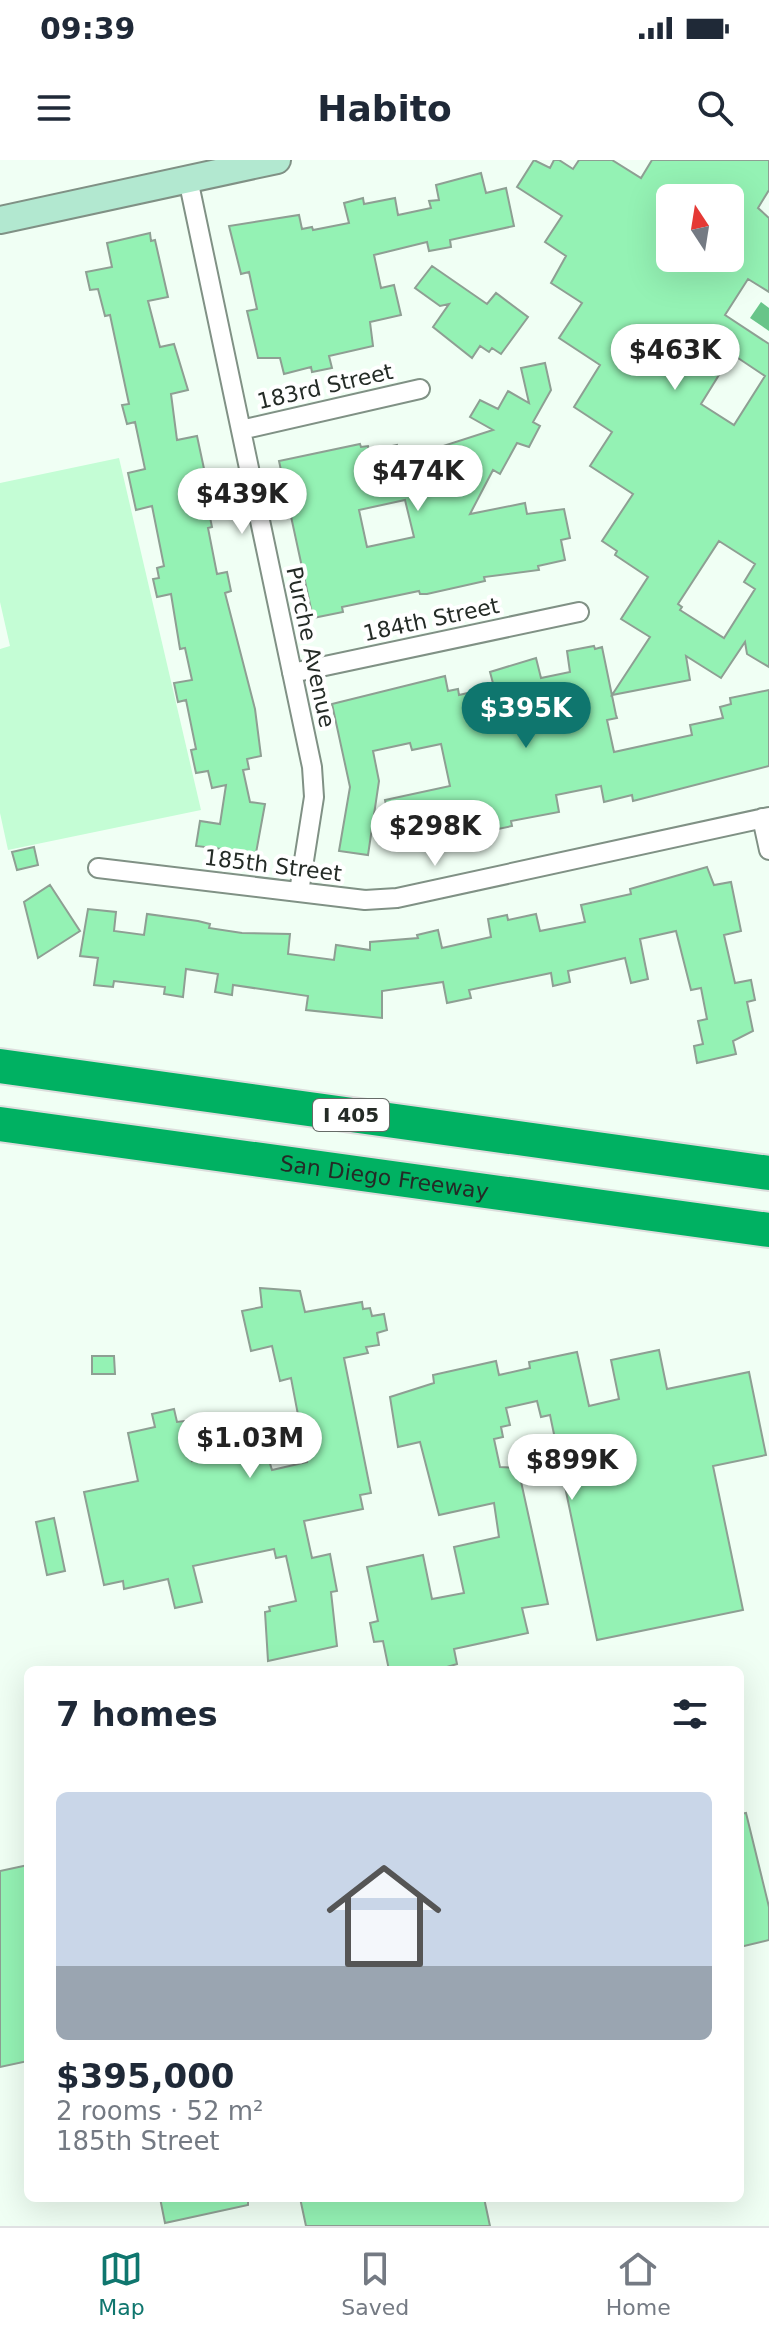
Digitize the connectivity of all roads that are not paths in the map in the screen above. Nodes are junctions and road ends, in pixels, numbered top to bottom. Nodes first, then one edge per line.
1 (277, 160) edge
2 (188, 179) junction
3 (0, 220) edge
4 (420, 389) dead end
5 (241, 430) junction
6 (579, 612) dead end
7 (292, 673) junction
8 (766, 818) edge
9 (769, 850) edge
10 (98, 868) dead end
11 (299, 892) junction
12 (0, 1066) edge
13 (0, 1089) edge
14 (0, 1124) edge
15 (769, 1173) edge
16 (769, 1193) edge
17 (769, 1208) edge
18 (669, 1217) junction
19 (769, 1230) edge

1 - 2 main road
2 - 3 main road
2 - 5 street, Purche Avenue
4 - 5 street, 183rd Street
5 - 7 street, Purche Avenue
6 - 7 street, 184th Street
7 - 11 street, Purche Avenue
8 - 9 street
8 - 11 street, 185th Street
10 - 11 street, 185th Street
12 - 15 highway, I 405
13 - 16 highway
14 - 18 highway, San Diego Freeway
17 - 18 highway
18 - 19 highway, San Diego Freeway

